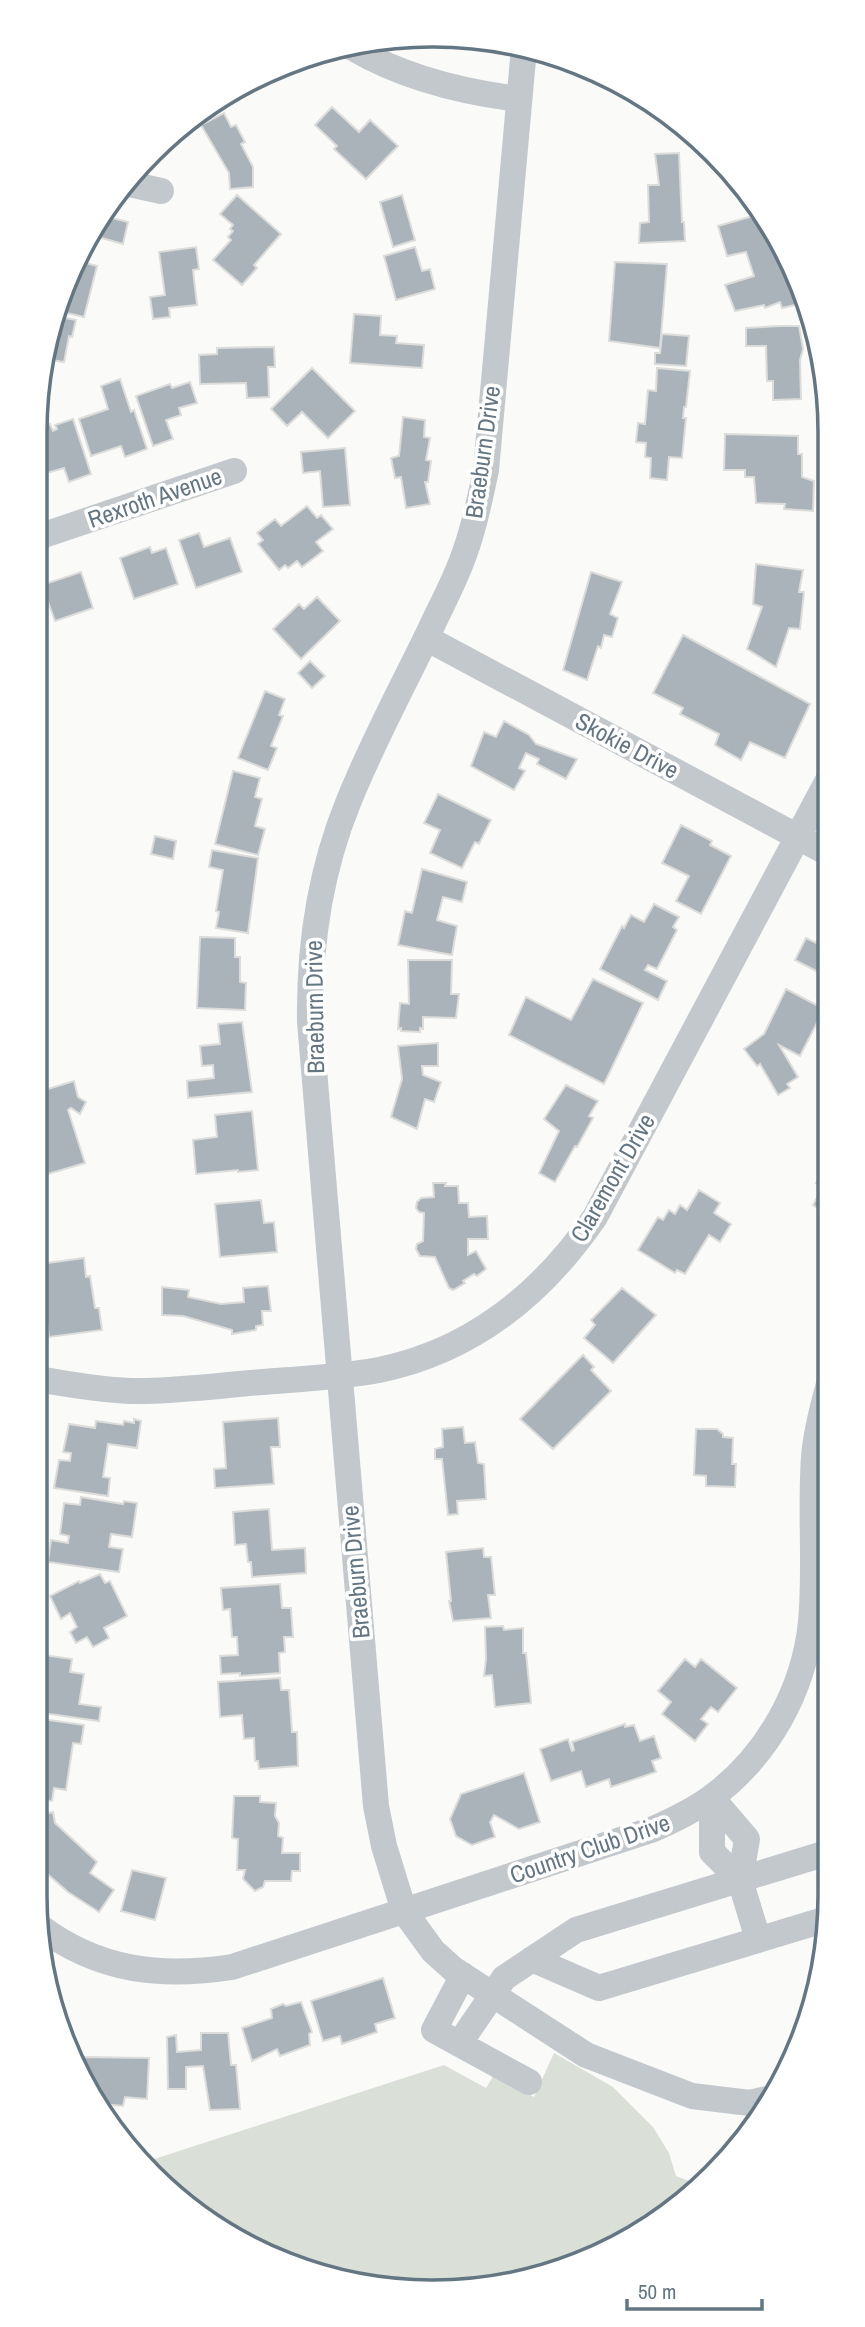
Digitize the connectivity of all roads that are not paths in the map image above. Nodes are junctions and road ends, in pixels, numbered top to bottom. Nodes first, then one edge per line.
1 (366, 54) edge
2 (523, 58) edge
3 (519, 99) junction
4 (137, 186) edge
5 (161, 191) dead end
6 (234, 471) dead end
7 (47, 534) edge
8 (426, 638) junction
9 (818, 800) edge
10 (799, 837) junction
11 (818, 847) edge
12 (340, 1376) junction
13 (47, 1380) edge
14 (818, 1428) edge
15 (818, 1518) edge
16 (818, 1582) edge
17 (712, 1797) junction
18 (818, 1856) edge
19 (740, 1880) junction
20 (404, 1911) junction
21 (817, 1922) edge
22 (50, 1933) edge
23 (758, 1939) junction
24 (532, 1959) junction
25 (463, 1975) junction
26 (492, 1994) junction
27 (459, 2043) junction
28 (529, 2082) dead end
29 (758, 2101) edge

1 - 3 street
2 - 3 street, Braeburn Drive
3 - 8 street, Braeburn Drive
4 - 5 street
6 - 7 street, Rexroth Avenue
8 - 10 street, Skokie Drive
8 - 12 street, Braeburn Drive
9 - 10 street, Claremont Drive
10 - 11 street, Skokie Drive
10 - 12 street, Claremont Drive
12 - 13 street, Claremont Drive
12 - 20 street, Braeburn Drive
14 - 15 street, Country Club Drive
16 - 17 street, Country Club Drive
17 - 19 street
17 - 20 street, Country Club Drive
18 - 19 street
19 - 23 street
19 - 24 street
20 - 22 street, Country Club Drive
20 - 25 street, Braeburn Drive
21 - 23 street
23 - 24 street
24 - 26 street
25 - 26 street, Braeburn Drive
25 - 27 street
26 - 27 street
26 - 29 street, Braeburn Drive
27 - 28 street

